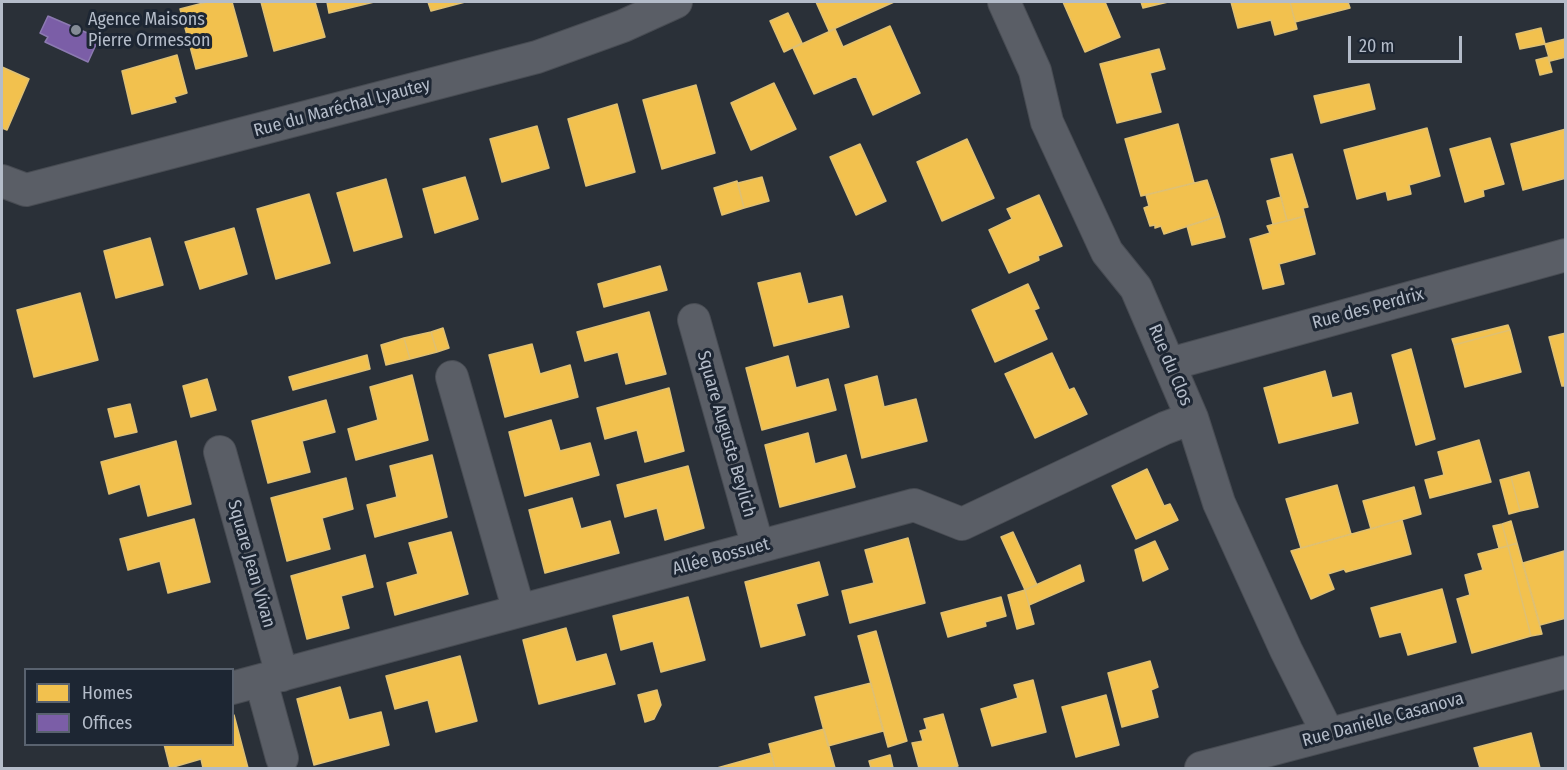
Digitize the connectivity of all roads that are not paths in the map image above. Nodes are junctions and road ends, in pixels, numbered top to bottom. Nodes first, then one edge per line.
1 (676, 2) edge
2 (1004, 2) edge
3 (2, 181) edge
4 (1566, 255) edge
5 (694, 321) dead end
6 (1170, 364) junction
7 (452, 377) dead end
8 (1192, 418) junction
9 (220, 452) dead end
10 (758, 547) junction
11 (519, 611) junction
12 (1566, 672) edge
13 (259, 681) edge
14 (1328, 734) junction
15 (282, 758) dead end
16 (1201, 768) edge

1 - 3 street, Rue du Maréchal Lyautey
2 - 6 street, Rue du Clos
4 - 6 street, Rue des Perdrix
5 - 10 street, Square Auguste Beylich
6 - 8 street, Rue du Clos
7 - 11 street
8 - 10 street, Allée Bossuet
8 - 14 street, Rue du Clos
9 - 13 street, Square Jean Vivan
10 - 11 street, Allée Bossuet
11 - 13 street, Allée Bossuet
12 - 14 street, Rue Danielle Casanova
13 - 15 street, Square Jean Vivan
14 - 16 street, Rue Danielle Casanova

